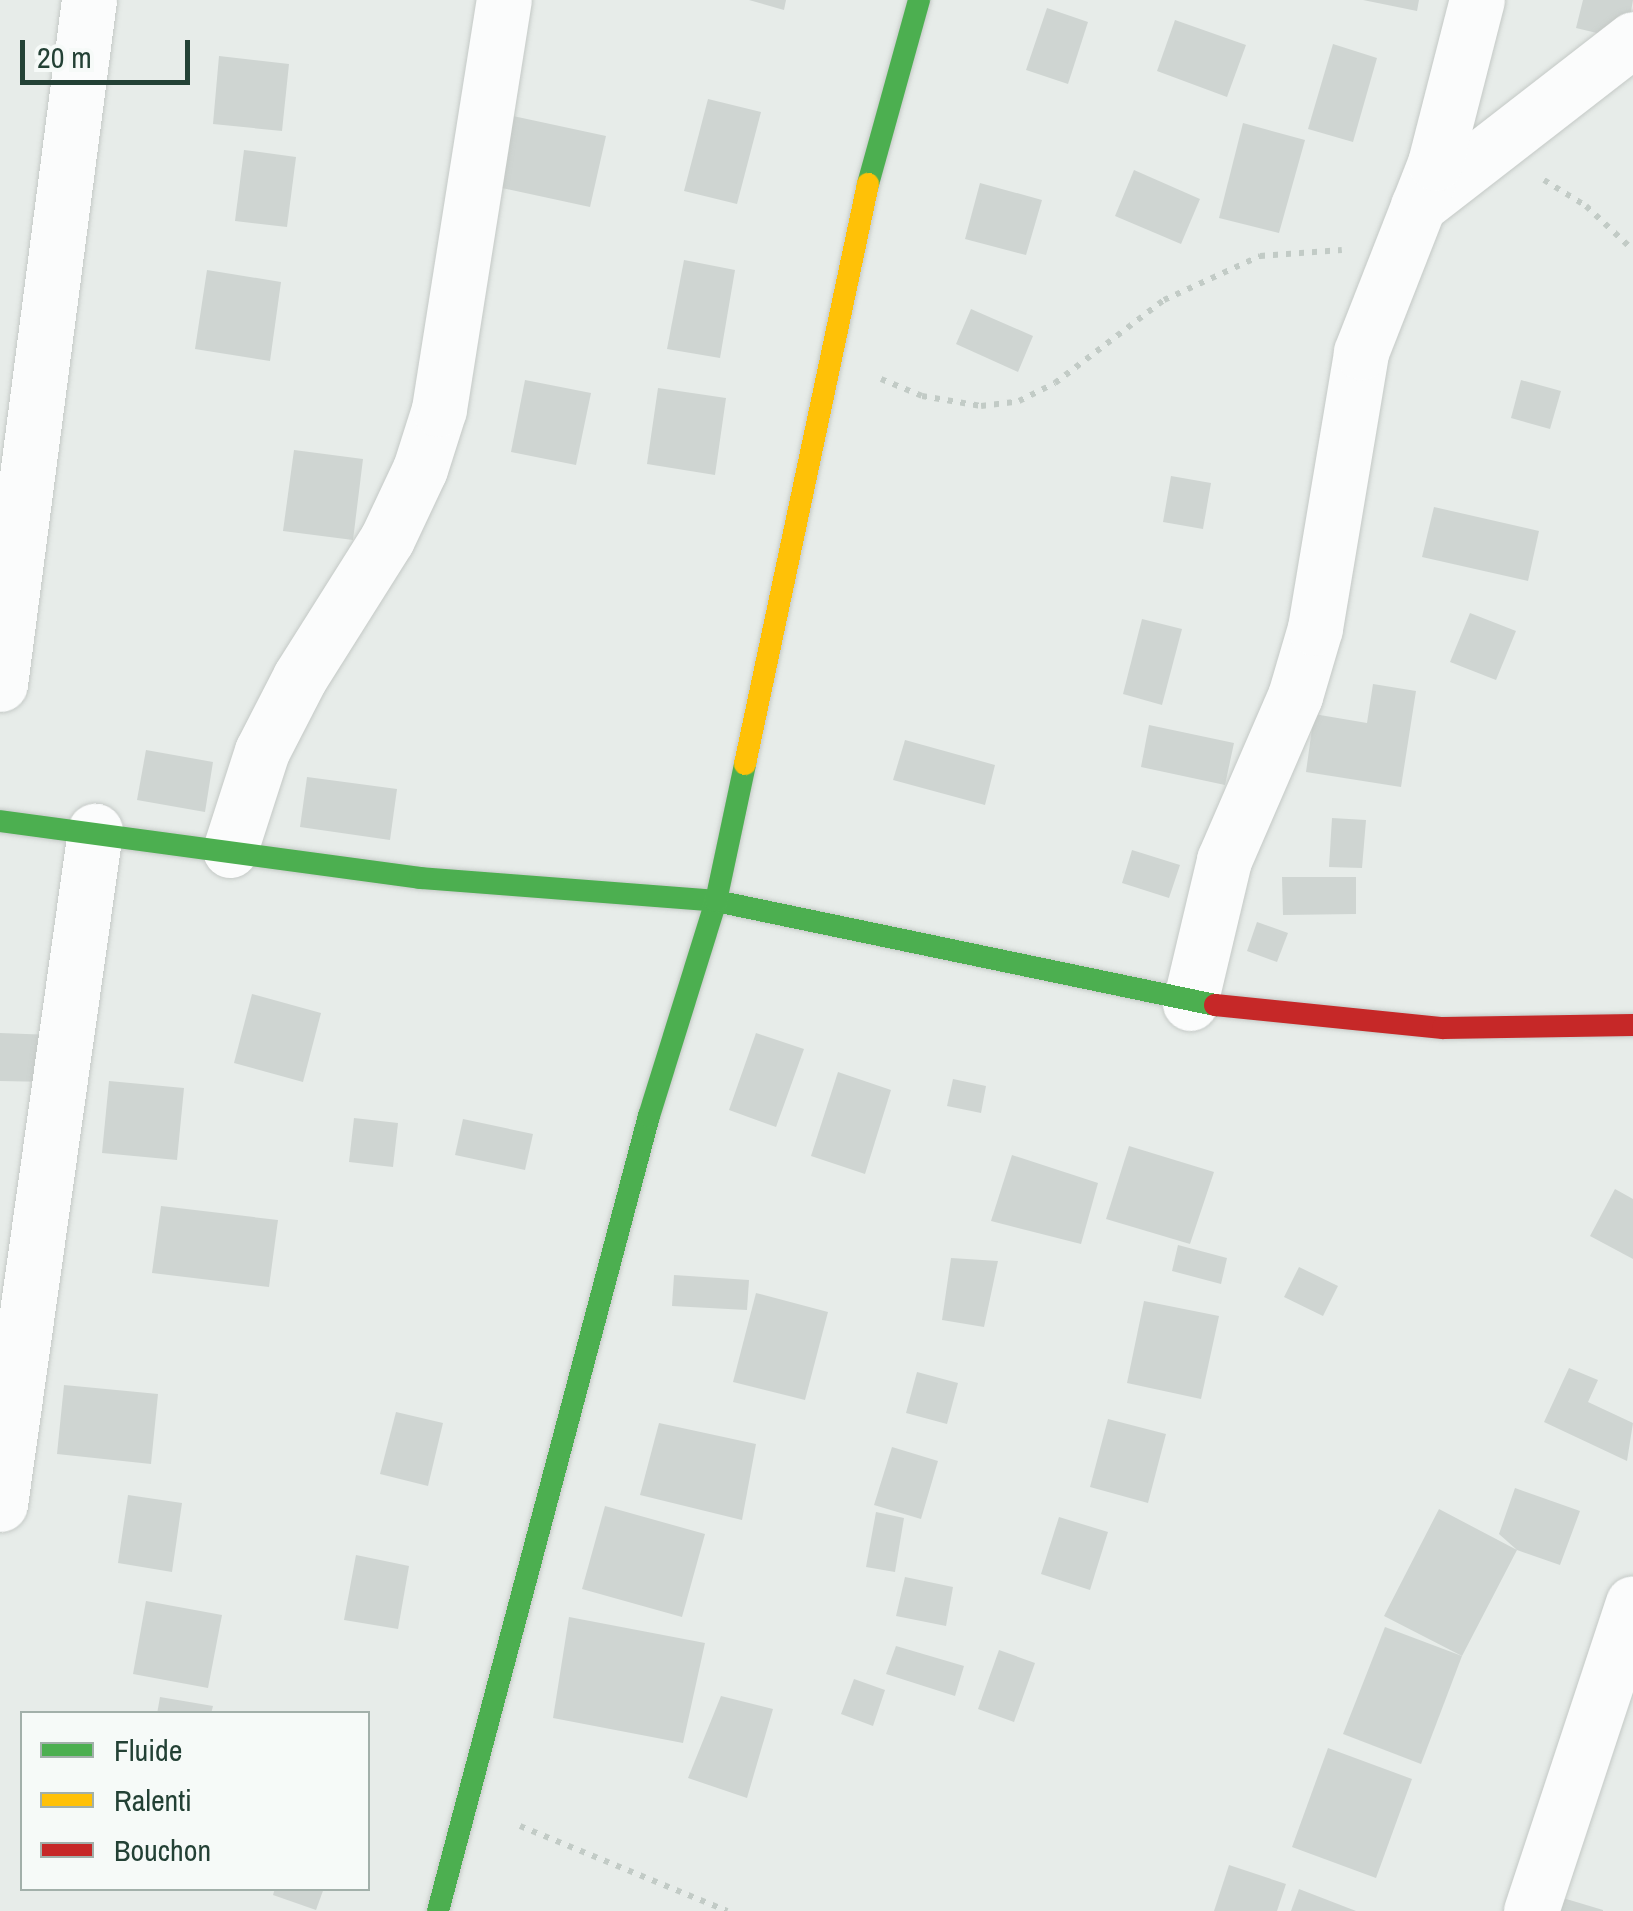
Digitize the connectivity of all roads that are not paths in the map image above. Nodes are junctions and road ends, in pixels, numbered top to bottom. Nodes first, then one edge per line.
1 (89, 0) edge
2 (504, 0) edge
3 (919, 0) edge
4 (1477, 0) edge
5 (1633, 40) edge
6 (1408, 228) junction
7 (0, 684) edge
8 (0, 821) edge
9 (95, 831) junction
10 (230, 850) junction
11 (716, 901) junction
12 (1190, 1003) junction
13 (1633, 1025) edge
14 (0, 1504) edge
15 (1633, 1602) edge
16 (438, 1911) edge
17 (1530, 1911) edge

1 - 7 street
2 - 10 street
3 - 11 street
4 - 6 street
5 - 6 street
6 - 12 street
8 - 9 street
9 - 10 street
9 - 14 street
10 - 11 street
11 - 12 street
11 - 16 street
12 - 13 street
15 - 17 street

